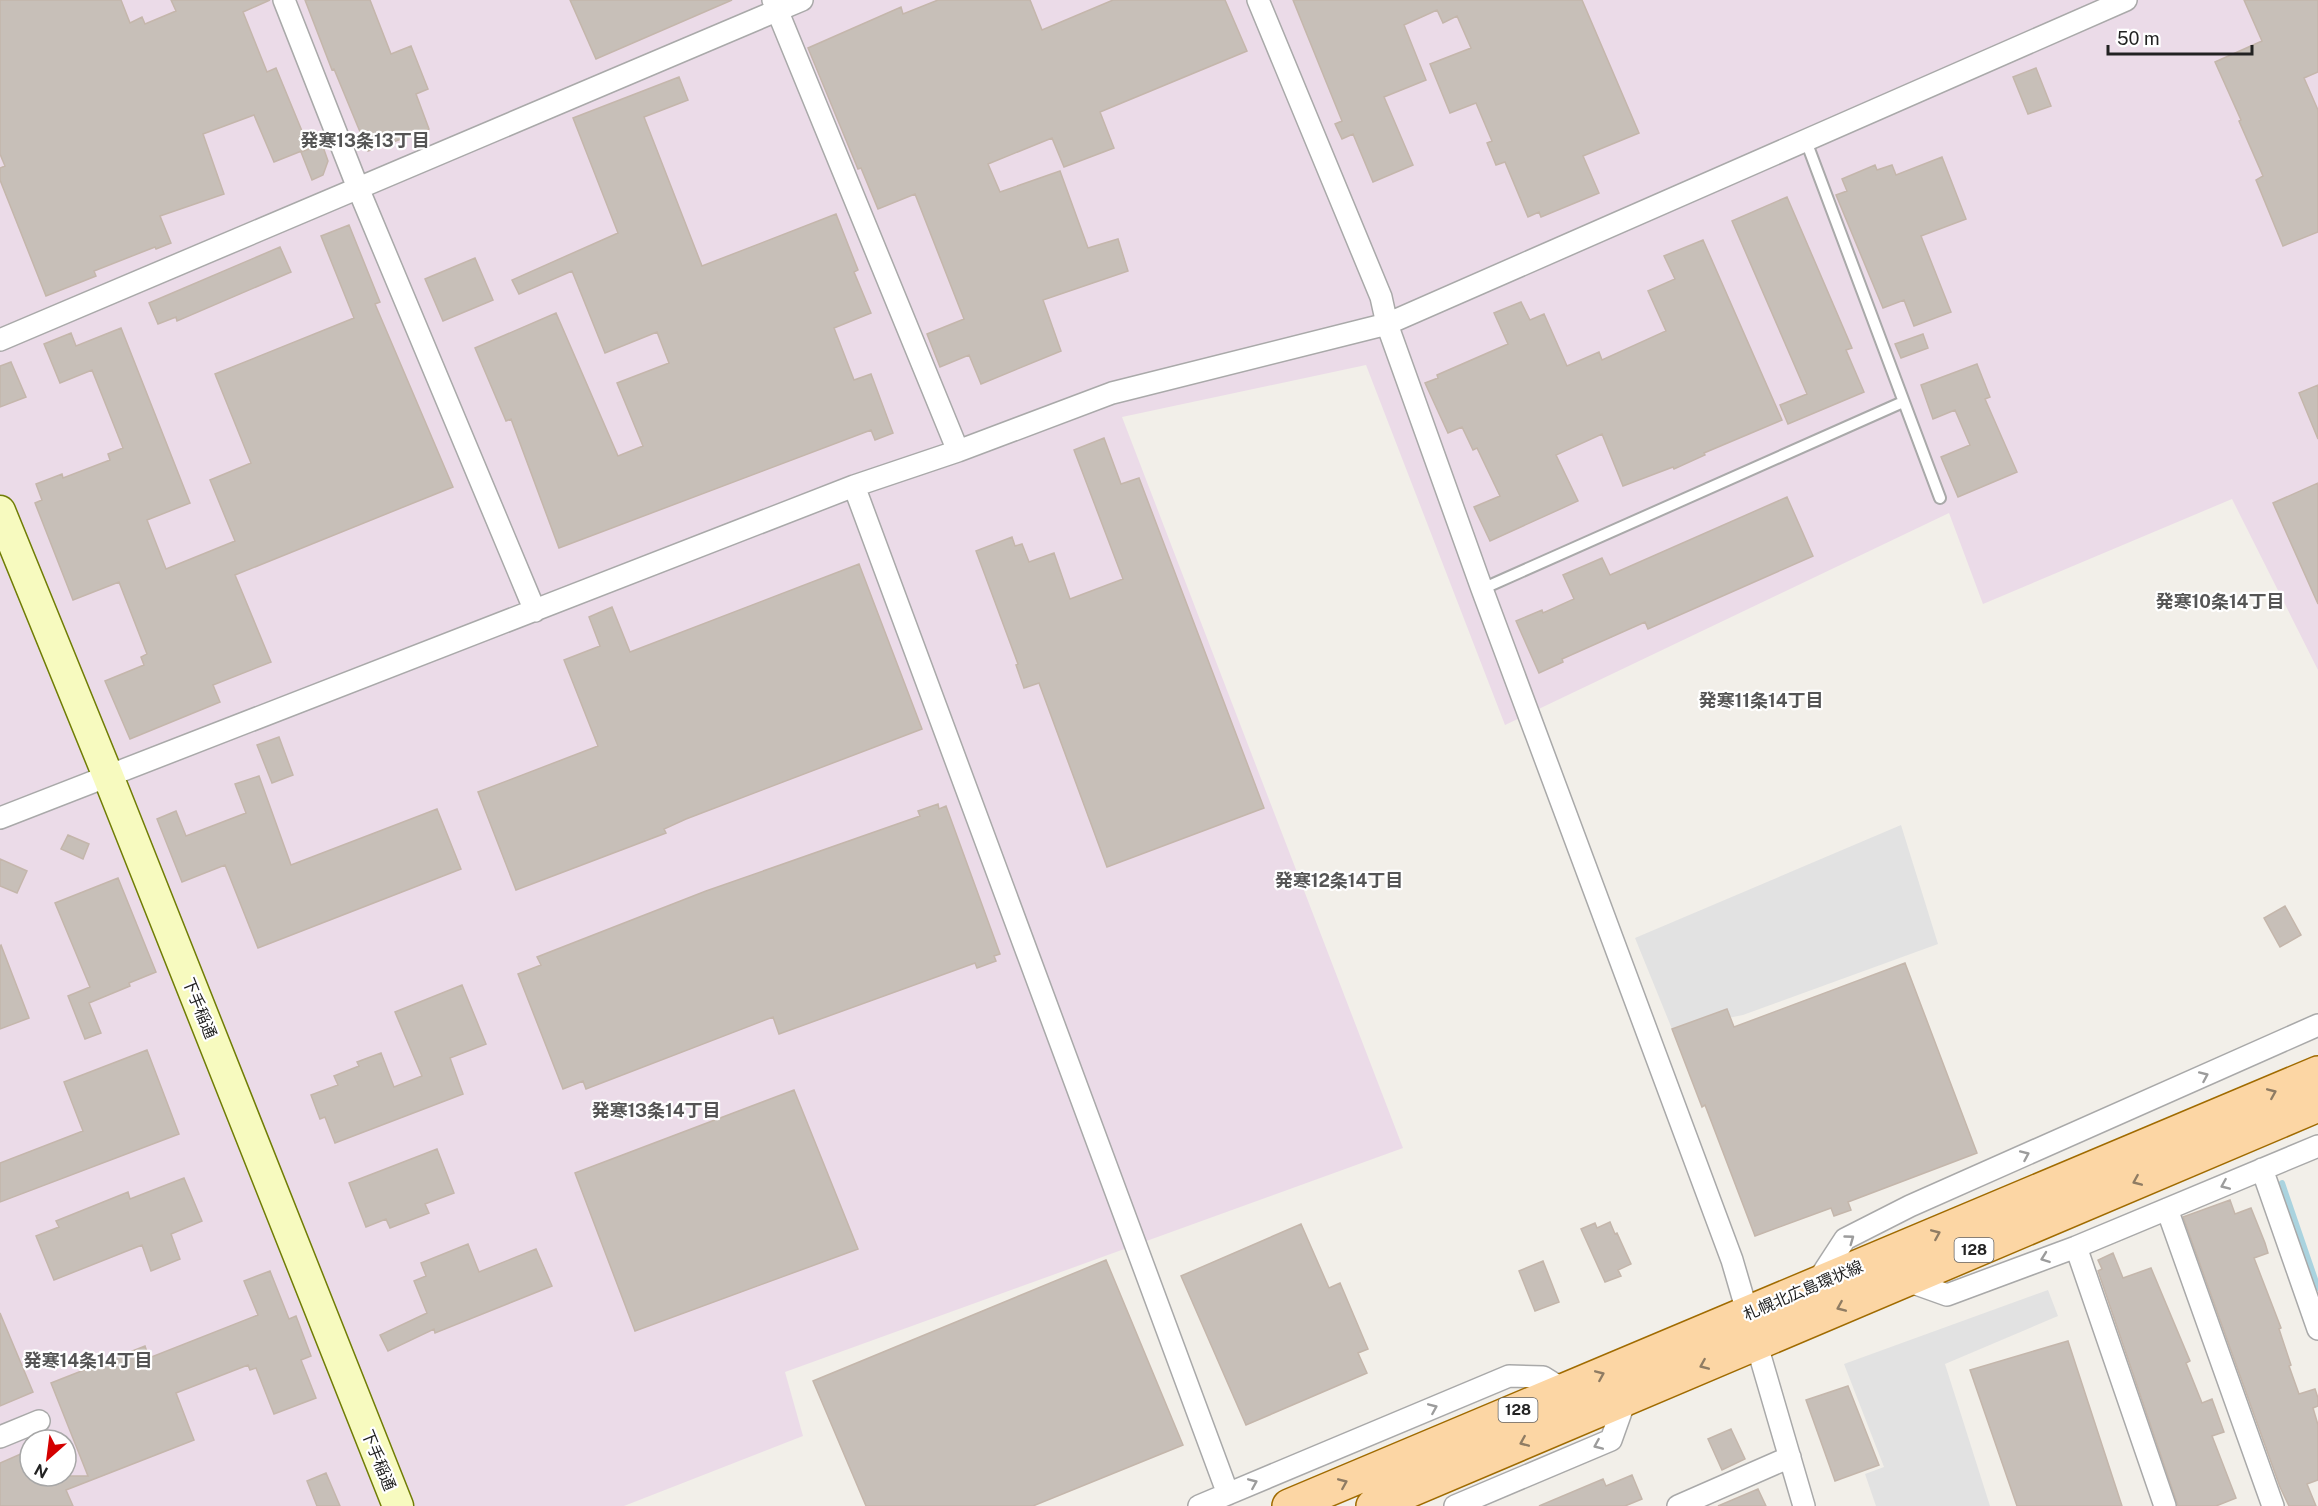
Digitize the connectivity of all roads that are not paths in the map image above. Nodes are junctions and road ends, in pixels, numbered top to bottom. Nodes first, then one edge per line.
1 (284, 0) edge
2 (802, 0) edge
3 (1258, 0) edge
4 (2126, 0) edge
5 (775, 5) edge
6 (1806, 141) junction
7 (358, 188) junction
8 (1387, 324) junction
9 (0, 340) edge
10 (1903, 402) junction
11 (958, 451) junction
12 (854, 486) junction
13 (1940, 498) dead end
14 (0, 511) edge
15 (1482, 589) junction
16 (535, 611) junction
17 (108, 776) junction
18 (0, 818) edge
19 (2318, 1025) edge
20 (2318, 1073) edge
21 (2318, 1105) edge
22 (2185, 1145) junction
23 (2318, 1146) edge
24 (2262, 1169) junction
25 (2167, 1209) junction
26 (2076, 1247) junction
27 (1905, 1280) junction
28 (1815, 1285) junction
29 (1752, 1328) junction
30 (2318, 1329) edge
31 (1564, 1390) junction
32 (1626, 1398) junction
33 (39, 1421) dead end
34 (0, 1437) edge
35 (1790, 1457) junction
36 (1228, 1494) junction
37 (1483, 1501) edge
38 (398, 1506) edge
39 (1199, 1506) edge
40 (1289, 1506) edge
41 (1373, 1506) edge
42 (1455, 1506) edge
43 (1678, 1506) edge
44 (1804, 1506) edge
45 (2165, 1506) edge
46 (2272, 1506) edge

1 - 7 street
2 - 5 street
3 - 8 street
4 - 6 street
5 - 7 street
5 - 11 street
6 - 8 street
6 - 10 lane
7 - 9 street
7 - 16 street
8 - 11 street
8 - 15 street
10 - 13 lane
10 - 15 lane
11 - 12 street
12 - 16 street
12 - 36 street
14 - 17 main road, 下手稲通
15 - 29 street
16 - 17 street
17 - 18 street
17 - 38 main road, 下手稲通
28 -> 19 street
22 -> 20 main road, 札幌北広島環状線 / 128
21 - 22 main road, 札幌北広島環状線 / 128
22 -> 27 main road, 札幌北広島環状線 / 128
28 -> 22 main road, 札幌北広島環状線 / 128
23 - 24 street
24 -> 25 street
24 - 30 street
25 - 26 street
25 - 46 street
26 -> 27 street
26 - 45 street
27 -> 29 main road, 札幌北広島環状線 / 128
28 - 29 main road, 札幌北広島環状線 / 128
31 -> 29 main road, 札幌北広島環状線 / 128
29 -> 32 main road, 札幌北広島環状線 / 128
29 - 35 street
36 -> 31 street
40 -> 31 main road, 札幌北広島環状線 / 128
32 -> 37 street
32 -> 41 main road, 札幌北広島環状線 / 128
33 - 34 street
35 - 43 street
35 - 44 street
36 - 39 street
37 - 42 street

